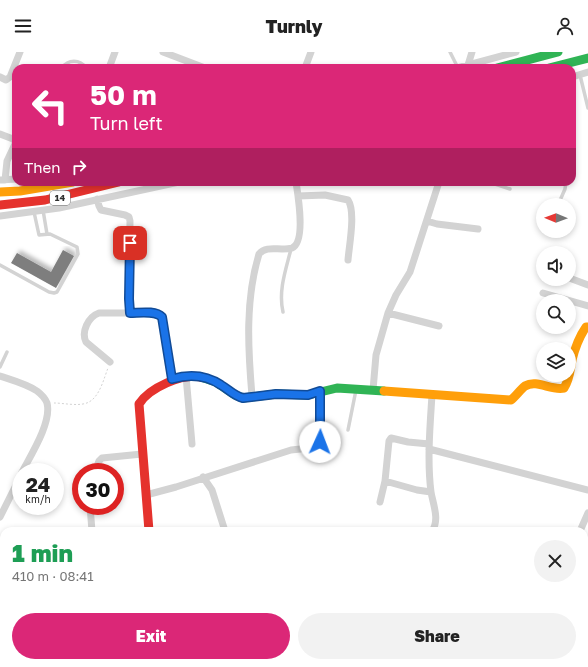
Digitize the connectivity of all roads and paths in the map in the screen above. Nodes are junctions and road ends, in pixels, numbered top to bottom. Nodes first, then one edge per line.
1 (20, 52) edge
2 (115, 52) edge
3 (163, 52) edge
4 (311, 52) edge
5 (450, 52) edge
6 (472, 52) edge
7 (516, 52) edge
8 (558, 52) edge
9 (588, 58) edge
10 (15, 64) edge
11 (65, 64) edge
12 (83, 64) edge
13 (110, 64) edge
14 (194, 64) edge
15 (306, 64) edge
16 (455, 64) edge
17 (468, 64) edge
18 (472, 64) edge
19 (512, 64) edge
20 (575, 64) edge
21 (12, 72) edge
22 (588, 72) edge
23 (576, 76) edge
24 (0, 77) edge
25 (576, 78) edge
26 (588, 108) edge
27 (0, 134) edge
28 (12, 138) edge
29 (12, 150) edge
30 (3, 180) edge
31 (52, 186) edge
32 (109, 186) edge
33 (160, 186) edge
34 (297, 186) edge
35 (438, 186) edge
36 (501, 186) edge
37 (565, 186) edge
38 (510, 189) dead end
39 (0, 192) edge
40 (298, 196) junction
41 (561, 198) edge
42 (75, 199) junction
43 (97, 199) junction
44 (0, 206) edge
45 (43, 210) junction
46 (34, 212) junction
47 (0, 218) edge
48 (427, 221) junction
49 (478, 229) dead end
50 (47, 234) junction
51 (292, 248) junction
52 (348, 260) dead end
53 (0, 265) edge
54 (576, 280) edge
55 (588, 285) edge
56 (543, 293) dead end
57 (588, 306) edge
58 (283, 312) dead end
59 (130, 313) junction
60 (388, 313) junction
61 (587, 325) edge
62 (439, 326) dead end
63 (7, 352) dead end
64 (110, 362) joint
65 (0, 367) edge
66 (0, 376) edge
67 (186, 376) junction
68 (172, 379) junction
69 (356, 389) junction
70 (373, 390) junction
71 (320, 391) junction
72 (432, 395) junction
73 (252, 396) junction
74 (47, 403) junction
75 (348, 430) dead end
76 (192, 444) dead end
77 (429, 446) junction
78 (142, 454) junction
79 (26, 463) edge
80 (98, 463) edge
81 (202, 477) junction
82 (385, 481) junction
83 (588, 490) edge
84 (432, 492) junction
85 (12, 493) edge
86 (146, 495) junction
87 (380, 502) dead end
88 (588, 513) edge
89 (91, 515) edge
90 (0, 517) edge
91 (92, 527) edge
92 (149, 527) edge
93 (224, 527) edge
94 (434, 527) edge
95 (582, 527) edge

1 - 10 street
2 - 13 street
3 - 14 street
4 - 15 street
5 - 16 lane
6 - 17 street
7 - 18 street
8 - 19 main road
9 - 20 main road
11 - 12 lane
21 - 24 street
22 - 23 street
25 - 26 lane
27 - 28 street
29 - 30 street
31 - 39 main road, 14
32 - 42 main road, 14
33 - 43 street
34 - 40 street
35 - 48 street
36 - 38 lane
37 - 41 lane
40 - 51 street
40 - 52 street
42 - 43 street
42 - 44 main road, 14
42 - 45 street
43 - 59 street
45 - 46 street
45 - 50 lane
46 - 47 street
46 - 50 lane
48 - 49 street
48 - 60 street
50 - 53 lane
51 - 58 lane
51 - 73 street
54 - 55 street
56 - 57 street
59 - 64 street
59 - 68 street
60 - 62 street
60 - 70 street
61 - 72 main road
63 - 65 lane
64 - 74 path
66 - 74 street
67 - 68 main road
67 - 73 main road
67 - 76 street
68 - 78 main road
69 - 70 main road
69 - 71 main road
69 - 75 lane
70 - 72 main road
71 - 73 main road
71 - 81 street
72 - 77 street
74 - 79 street
77 - 82 street
77 - 83 street
77 - 84 street
78 - 80 street
78 - 86 main road
81 - 86 street
81 - 93 street
82 - 84 street
82 - 87 street
84 - 94 street
85 - 90 street
86 - 92 main road
88 - 95 street
89 - 91 street

